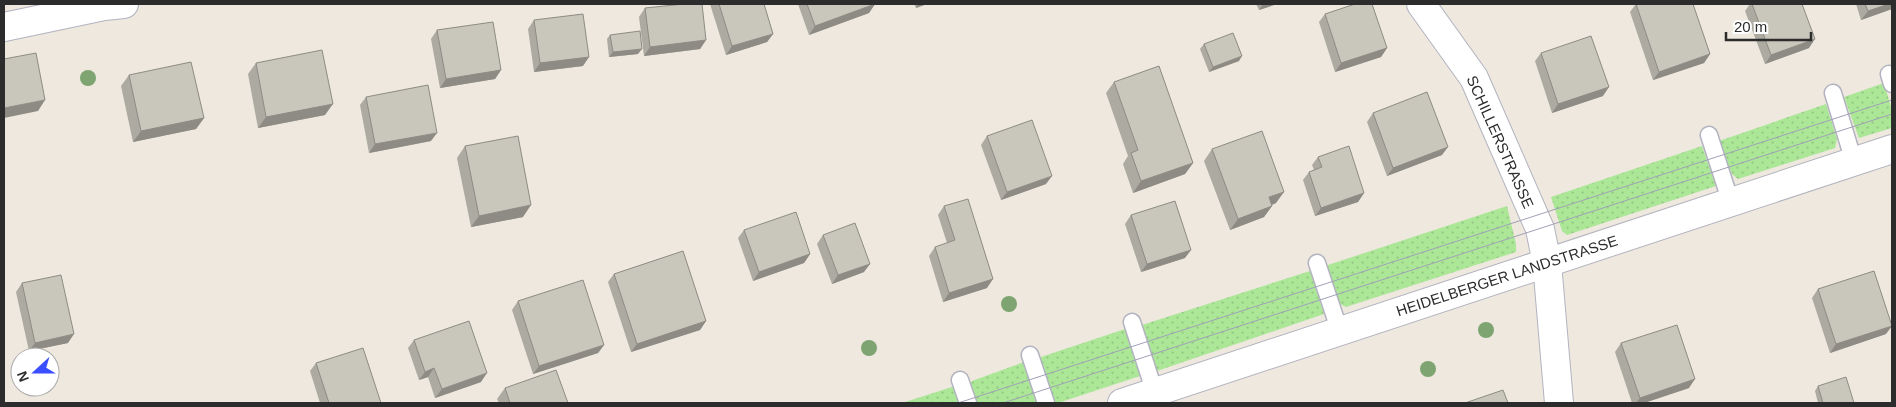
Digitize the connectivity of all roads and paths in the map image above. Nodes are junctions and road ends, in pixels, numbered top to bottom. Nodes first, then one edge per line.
1 (124, 4) edge
2 (1421, 4) edge
3 (4, 27) edge
4 (1833, 93) dead end
5 (1709, 135) dead end
6 (1892, 149) edge
7 (1854, 162) junction
8 (1731, 203) junction
9 (1317, 263) dead end
10 (1547, 264) junction
11 (1132, 322) dead end
12 (1340, 332) junction
13 (1030, 355) dead end
14 (960, 380) dead end
15 (1155, 393) junction
16 (968, 403) edge
17 (1046, 403) edge
18 (1122, 403) edge
19 (1559, 403) edge

1 - 3 street
2 - 10 street, SCHILLERSTRASSE
4 - 7 lane
5 - 8 lane
6 - 7 street, HEIDELBERGER LANDSTRASSE
7 - 8 street, HEIDELBERGER LANDSTRASSE
8 - 10 street, HEIDELBERGER LANDSTRASSE
9 - 12 lane
10 - 12 street, HEIDELBERGER LANDSTRASSE
10 - 19 street, SCHILLERSTRASSE
11 - 15 lane
12 - 15 street, HEIDELBERGER LANDSTRASSE
13 - 17 lane
14 - 16 lane
15 - 18 street, HEIDELBERGER LANDSTRASSE

